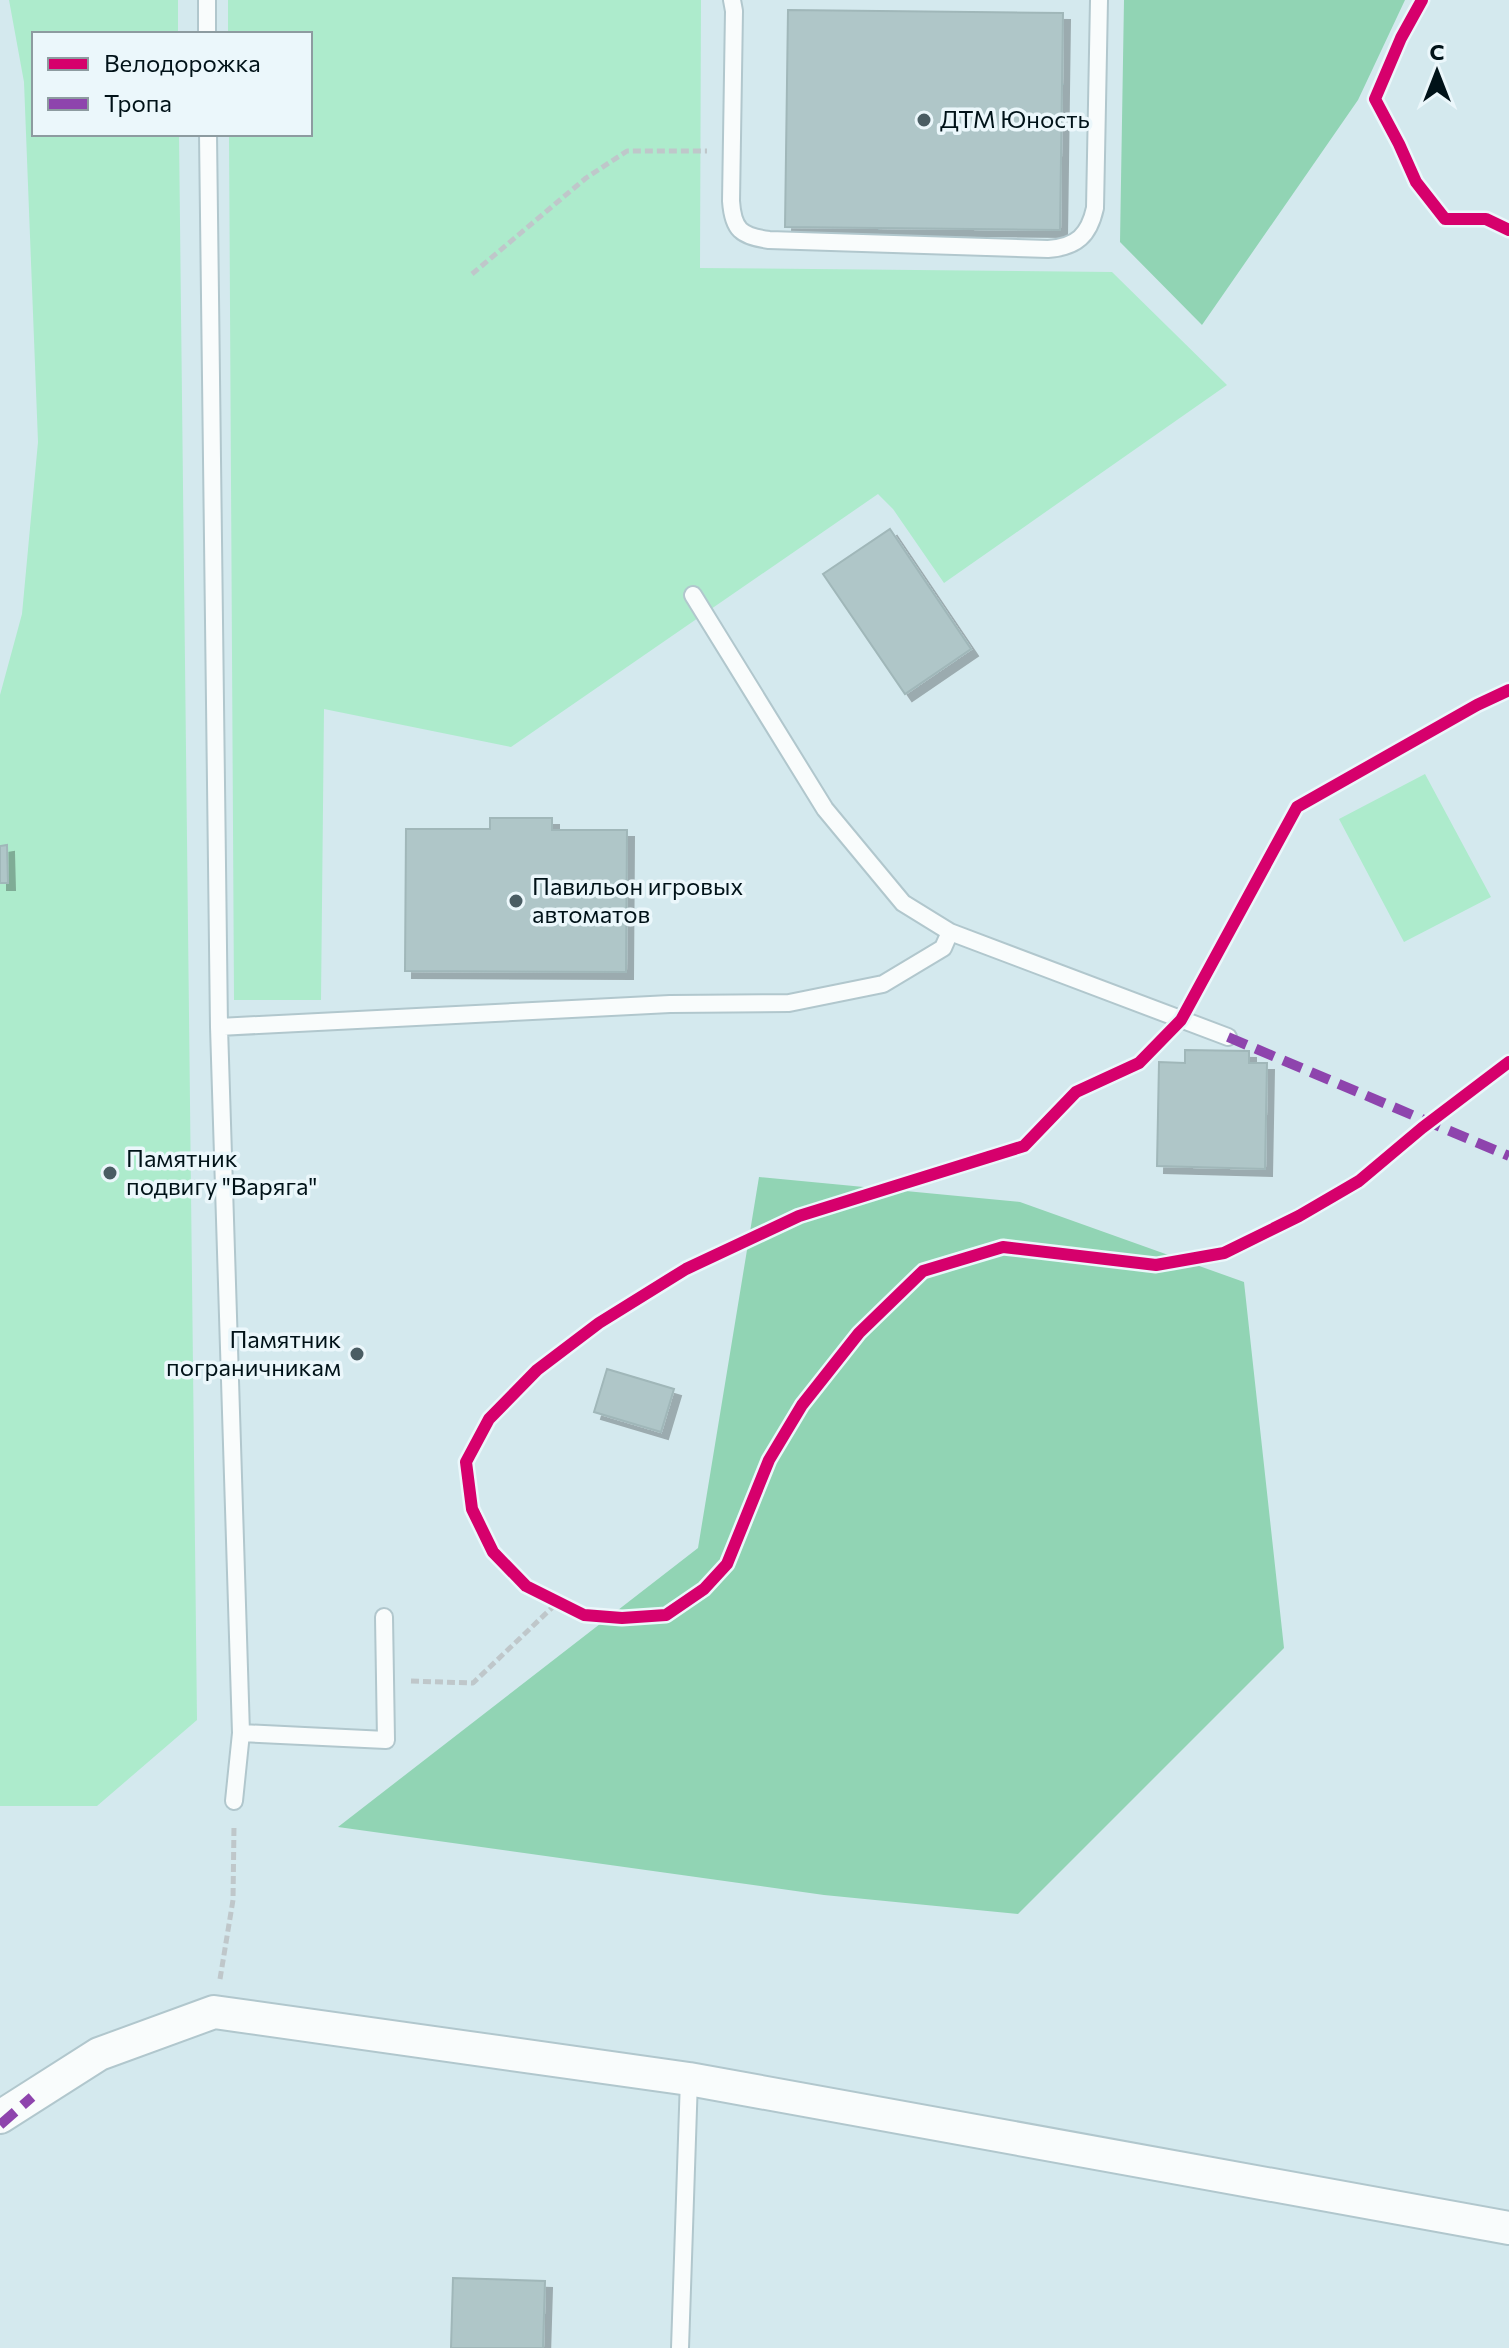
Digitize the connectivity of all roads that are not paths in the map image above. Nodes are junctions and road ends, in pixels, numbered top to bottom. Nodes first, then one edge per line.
1 (207, 0) edge
2 (732, 0) edge
3 (1099, 0) edge
4 (207, 32) edge
5 (208, 136) edge
6 (693, 595) dead end
7 (950, 932) junction
8 (219, 1027) junction
9 (1228, 1037) dead end
10 (384, 1617) dead end
11 (241, 1733) junction
12 (234, 1801) road end
13 (689, 2079) junction
14 (0, 2117) edge
15 (1509, 2228) edge
16 (680, 2348) edge

1 - 4 lane
2 - 3 lane
5 - 8 lane
6 - 7 lane
7 - 8 lane
7 - 9 lane
8 - 11 lane
10 - 11 lane
11 - 12 lane
13 - 14 street
13 - 15 street
13 - 16 lane

